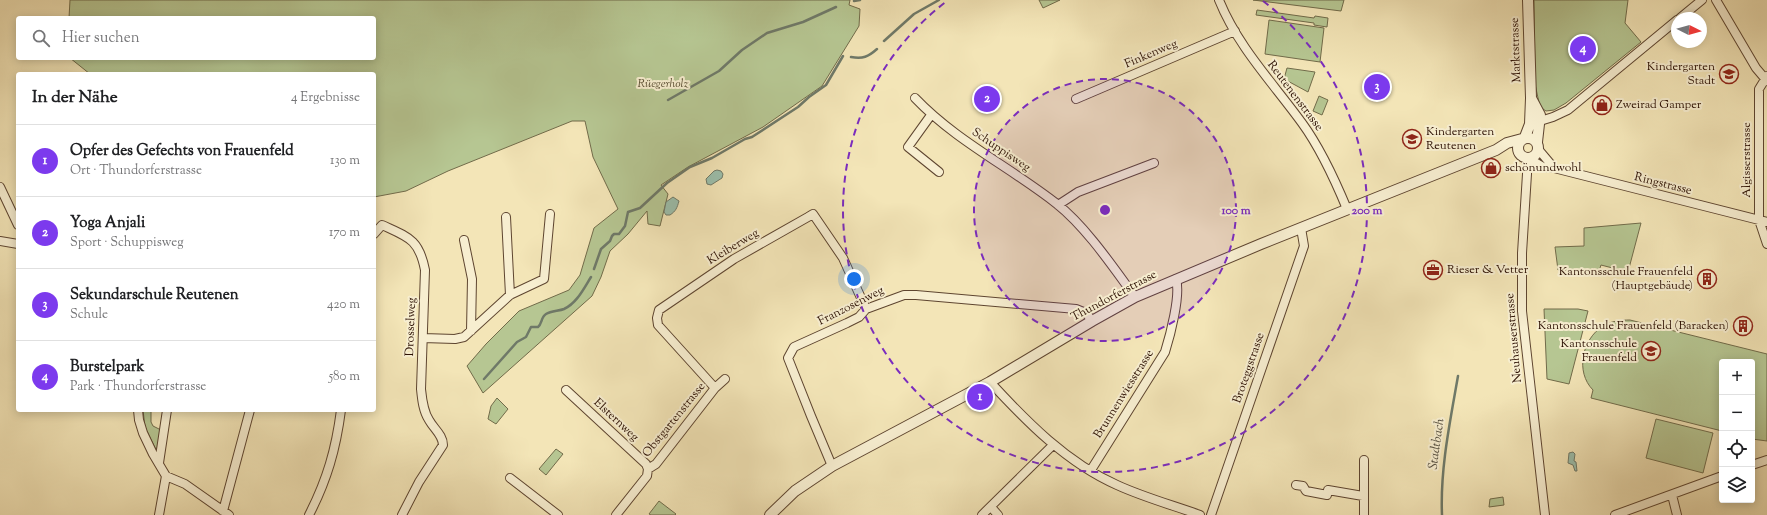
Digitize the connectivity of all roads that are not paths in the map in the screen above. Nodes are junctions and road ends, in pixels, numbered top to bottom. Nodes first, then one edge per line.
1 (1219, 0) edge
2 (1528, 0) edge
3 (1702, 0) edge
4 (1716, 0) edge
5 (1687, 12) edge
6 (1671, 25) edge
7 (1235, 31) junction
8 (1766, 79) edge
9 (915, 98) dead end
10 (1532, 98) junction
11 (1076, 99) dead end
12 (931, 115) junction
13 (1540, 121) junction
14 (1530, 124) junction
15 (1524, 138) junction
16 (1537, 145) junction
17 (1496, 150) junction
18 (1524, 156) junction
19 (1154, 163) dead end
20 (1543, 167) junction
21 (1554, 168) junction
22 (939, 172) dead end
23 (1528, 176) junction
24 (0, 187) edge
25 (1058, 205) junction
26 (1347, 209) junction
27 (550, 214) dead end
28 (506, 217) dead end
29 (1763, 221) edge
30 (16, 222) edge
31 (1301, 228) junction
32 (376, 232) edge
33 (464, 240) dead end
34 (0, 242) edge
35 (16, 244) edge
36 (1767, 244) edge
37 (1176, 279) junction
38 (510, 295) junction
39 (1135, 297) junction
40 (866, 309) junction
41 (1092, 321) junction
42 (471, 331) junction
43 (422, 338) junction
44 (725, 379) dead end
45 (990, 382) junction
46 (715, 388) junction
47 (566, 390) dead end
48 (138, 412) edge
49 (167, 412) edge
50 (250, 412) edge
51 (340, 412) edge
52 (1053, 445) junction
53 (1364, 460) dead end
54 (1767, 460) edge
55 (159, 463) junction
56 (1755, 464) edge
57 (832, 466) junction
58 (648, 469) junction
59 (1090, 470) junction
60 (166, 476) junction
61 (1719, 477) edge
62 (510, 478) dead end
63 (1296, 485) dead end
64 (1672, 495) junction
65 (1363, 496) junction
66 (992, 507) junction
67 (226, 513) edge
68 (159, 515) edge
69 (309, 515) edge
70 (402, 515) edge
71 (558, 515) edge
72 (616, 515) edge
73 (770, 515) edge
74 (982, 515) edge
75 (998, 515) edge
76 (1200, 515) edge
77 (1211, 515) edge
78 (1364, 515) edge
79 (1545, 515) edge
80 (1615, 515) edge
81 (1677, 515) edge

1 - 7 street, Reutenenstrasse
2 - 10 street, Marktstrasse
3 - 5 street
4 - 8 street
6 - 13 street
7 - 11 street, Finkenweg
7 - 26 street, Reutenenstrasse
8 - 29 street, Algisserstrasse
9 - 12 street, Schuppisweg
10 - 13 street, Marktstrasse
10 - 14 street, Marktstrasse
12 - 22 street
12 - 25 street, Schuppisweg
13 - 14 street
13 - 16 street, Marktstrasse
14 - 15 street, Marktstrasse
15 - 16 street
15 - 17 street, Thundorferstrasse
15 - 18 street
16 - 18 street
16 - 21 street
17 - 18 street, Thundorferstrasse
17 - 26 street, Thundorferstrasse
18 - 20 street, Ringstrasse
18 - 23 street, Neuhauserstrasse
19 - 25 street
20 - 21 street, Ringstrasse
20 - 23 street
21 - 29 street, Ringstrasse
23 - 79 street, Neuhauserstrasse
24 - 30 street
25 - 39 street, Schuppisweg
26 - 31 street, Thundorferstrasse
27 - 38 street
28 - 38 street
29 - 36 street, Algisserstrasse
31 - 37 street, Thundorferstrasse
31 - 77 street, Broteggstrasse
32 - 43 street, Drosselweg
33 - 42 street
34 - 35 street
37 - 39 street, Thundorferstrasse
37 - 59 street, Brunnenwiesstrasse
38 - 42 street
39 - 41 street, Thundorferstrasse
40 - 41 street, Franzosenweg
40 - 46 street, Kleiberweg
40 - 57 street, Franzosenweg
41 - 45 street, Thundorferstrasse
42 - 43 street
43 - 70 street, Drosselweg
44 - 46 street, Obstgartenstrasse
45 - 52 street
45 - 57 street, Thundorferstrasse
46 - 58 street, Obstgartenstrasse
47 - 58 street, Elsternweg
48 - 55 street
49 - 55 street
50 - 67 street
51 - 69 street
52 - 59 street
52 - 66 street
53 - 65 street
54 - 56 street
55 - 60 street
57 - 73 street, Thundorferstrasse
58 - 72 street, Obstgartenstrasse
59 - 76 street
60 - 67 street
60 - 68 street
61 - 64 street
62 - 71 street
63 - 65 street
64 - 80 street
64 - 81 street
65 - 78 street
66 - 74 street
66 - 75 street

